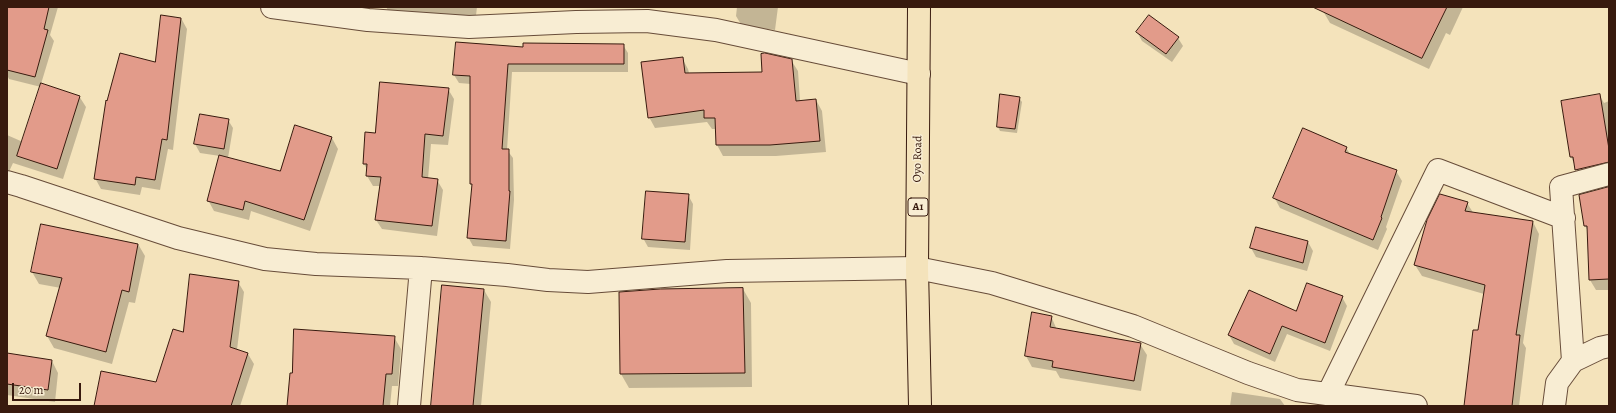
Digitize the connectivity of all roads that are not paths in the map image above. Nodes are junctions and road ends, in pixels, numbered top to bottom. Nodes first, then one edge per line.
1 (919, 7) edge
2 (279, 8) edge
3 (919, 74) junction
4 (1609, 174) edge
5 (7, 182) edge
6 (1564, 218) junction
7 (422, 268) junction
8 (917, 268) junction
9 (1609, 346) edge
10 (1573, 362) junction
11 (1328, 394) junction
12 (409, 406) edge
13 (920, 406) edge
14 (1416, 406) edge
15 (1554, 406) edge

1 - 3 highway, Oyo Road / A1
2 - 3 street
3 - 8 highway, Oyo Road / A1
4 - 6 street
5 - 7 street
6 - 10 street
6 - 11 street
7 - 8 street
7 - 12 street
8 - 11 street
8 - 13 highway, Oyo Road / A1
9 - 10 street
10 - 15 street
11 - 14 street

